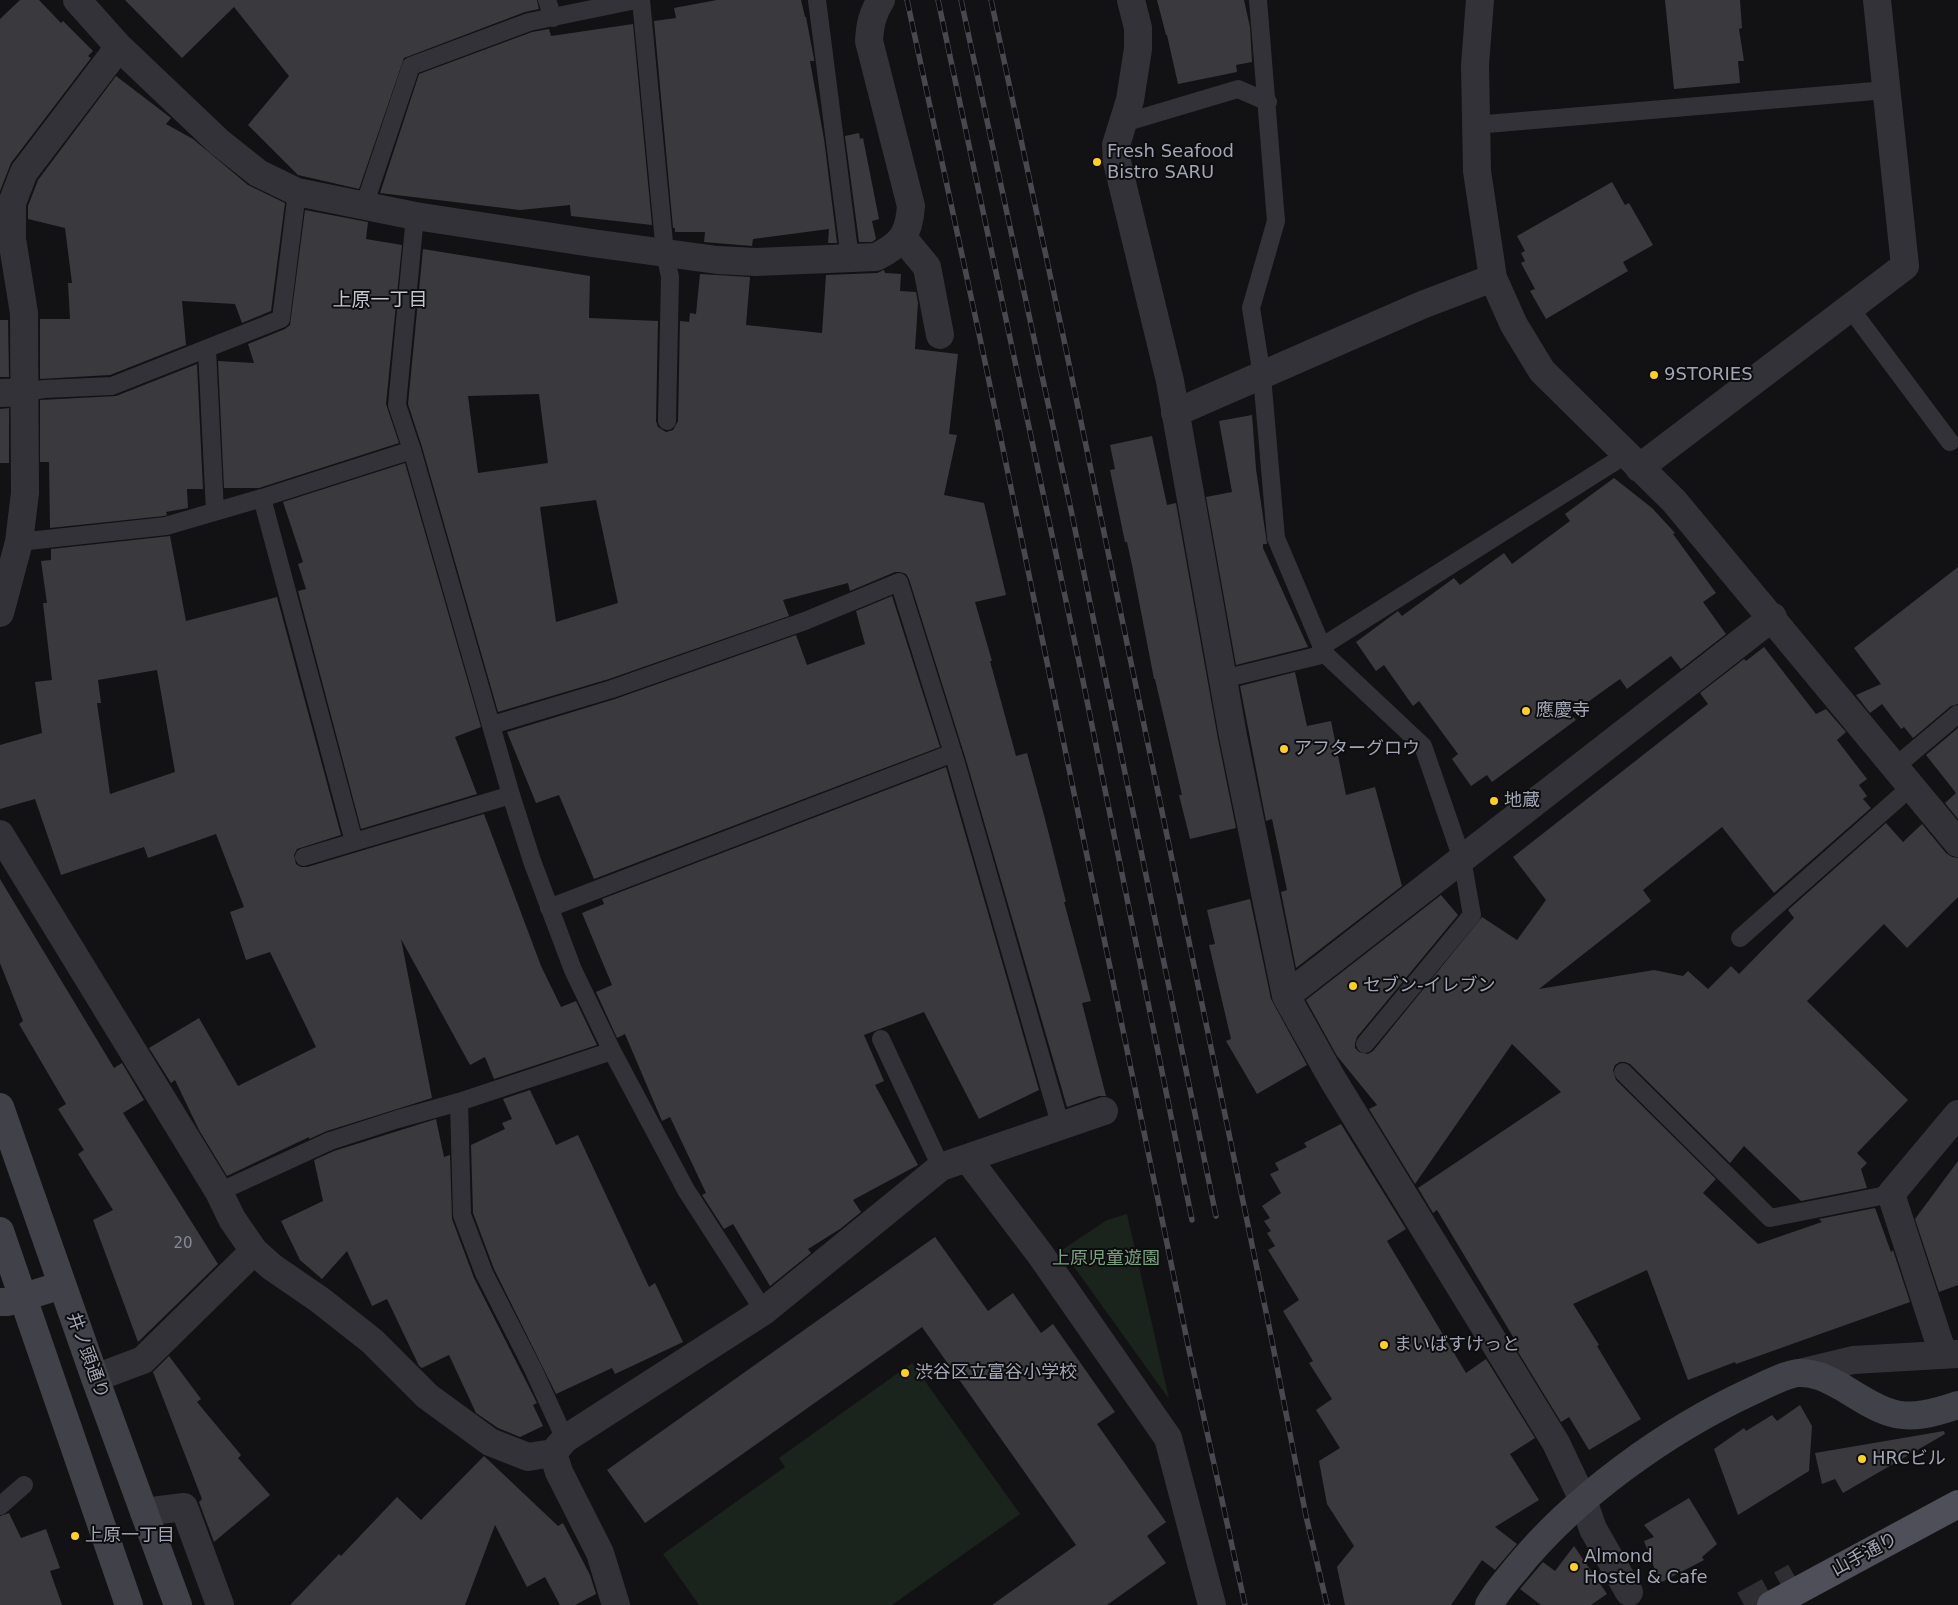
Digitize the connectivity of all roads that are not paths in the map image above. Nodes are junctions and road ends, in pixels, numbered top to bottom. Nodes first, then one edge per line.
1 (77, 0) edge
2 (547, 0) edge
3 (636, 0) edge
4 (641, 0) edge
5 (817, 0) edge
6 (881, 0) edge
7 (1131, 0) edge
8 (1258, 0) edge
9 (1480, 0) edge
10 (1877, 0) edge
11 (554, 18) junction
12 (119, 47) junction
13 (1886, 90) junction
14 (1268, 102) junction
15 (1124, 124) junction
16 (1475, 125) junction
17 (297, 192) junction
18 (364, 206) junction
19 (415, 216) junction
20 (903, 238) junction
21 (665, 253) junction
22 (850, 259) junction
23 (1493, 278) junction
24 (1850, 308) junction
25 (940, 335) dead end
26 (207, 350) junction
27 (1262, 376) junction
28 (13, 393) edge
29 (1175, 413) junction
30 (667, 421) dead end
31 (1950, 442) dead end
32 (412, 450) junction
33 (1633, 461) junction
34 (262, 498) junction
35 (215, 512) junction
36 (19, 542) junction
37 (4, 584) edge
38 (0, 613) edge
39 (1773, 617) junction
40 (1323, 651) junction
41 (1222, 679) junction
42 (1958, 714) edge
43 (492, 725) junction
44 (953, 753) junction
45 (1904, 776) junction
46 (511, 795) junction
47 (0, 834) edge
48 (354, 842) junction
49 (1958, 842) edge
50 (304, 857) dead end
51 (1462, 859) junction
52 (548, 908) junction
53 (1740, 938) dead end
54 (1286, 996) junction
55 (881, 1039) dead end
56 (1365, 1044) dead end
57 (612, 1052) junction
58 (1623, 1072) dead end
59 (459, 1102) junction
60 (0, 1107) edge
61 (1104, 1111) dead end
62 (1958, 1114) edge
63 (1060, 1127) junction
64 (967, 1158) junction
65 (941, 1168) junction
66 (219, 1192) junction
67 (1891, 1194) junction
68 (0, 1231) edge
69 (254, 1251) junction
70 (62, 1285) junction
71 (12, 1300) edge
72 (764, 1311) junction
73 (1951, 1354) edge
74 (1799, 1373) junction
75 (95, 1378) junction
76 (1958, 1405) edge
77 (559, 1446) junction
78 (24, 1485) dead end
79 (1583, 1500) junction
80 (1958, 1504) edge
81 (0, 1506) edge
82 (144, 1512) junction
83 (1629, 1592) dead end
84 (129, 1605) edge
85 (178, 1605) edge
86 (220, 1605) edge
87 (616, 1605) edge
88 (1212, 1605) edge
89 (1489, 1605) edge
90 (1771, 1605) edge

1 - 12 street
2 - 11 lane
3 - 11 lane
4 - 21 lane
5 - 22 lane
6 - 20 street
7 - 15 street
8 - 14 lane
9 - 16 street
10 - 13 street
11 - 18 lane
12 - 17 street
12 - 28 street
13 - 16 lane
13 - 24 street
14 - 15 lane
14 - 27 lane
15 - 29 street
16 - 23 street
17 - 18 street
17 - 26 lane
18 - 19 street
19 - 21 street
19 - 32 lane
20 - 22 street
20 - 25 street
21 - 22 street
21 - 30 lane
23 - 27 street
23 - 33 street
24 - 31 lane
24 - 33 street
26 - 28 lane
26 - 35 lane
27 - 29 street
27 - 40 lane
28 - 36 street
29 - 41 street
32 - 34 lane
32 - 43 lane
33 - 39 street
33 - 40 lane
34 - 35 lane
34 - 48 lane
35 - 36 lane
36 - 37 street
37 - 38 street
39 - 45 street
39 - 51 street
40 - 41 lane
40 - 51 lane
41 - 54 street
42 - 45 lane
43 - 44 lane
43 - 46 lane
44 - 52 lane
44 - 63 lane
45 - 49 street
45 - 53 lane
46 - 48 lane
46 - 52 lane
47 - 66 street
48 - 50 lane
51 - 54 street
51 - 56 lane
52 - 57 lane
54 - 79 street
55 - 65 lane
57 - 59 lane
57 - 72 lane
58 - 67 lane
59 - 66 lane
59 - 77 lane
60 - 70 main road, 井ノ頭通り
61 - 63 street
62 - 67 street
63 - 64 street
64 - 65 street
64 - 88 street
65 - 72 street
66 - 69 street
67 - 73 street
68 - 71 main road
69 - 75 street
69 - 77 street
70 - 71 main road
70 - 75 main road, 井ノ頭通り
71 - 84 main road
72 - 77 street
73 - 74 street
74 - 76 main road
74 - 79 main road
75 - 82 main road, 井ノ頭通り
77 - 87 street
78 - 81 lane
79 - 83 street
79 - 89 main road
80 - 90 main road, 山手通り
82 - 85 main road, 井ノ頭通り
82 - 86 street

